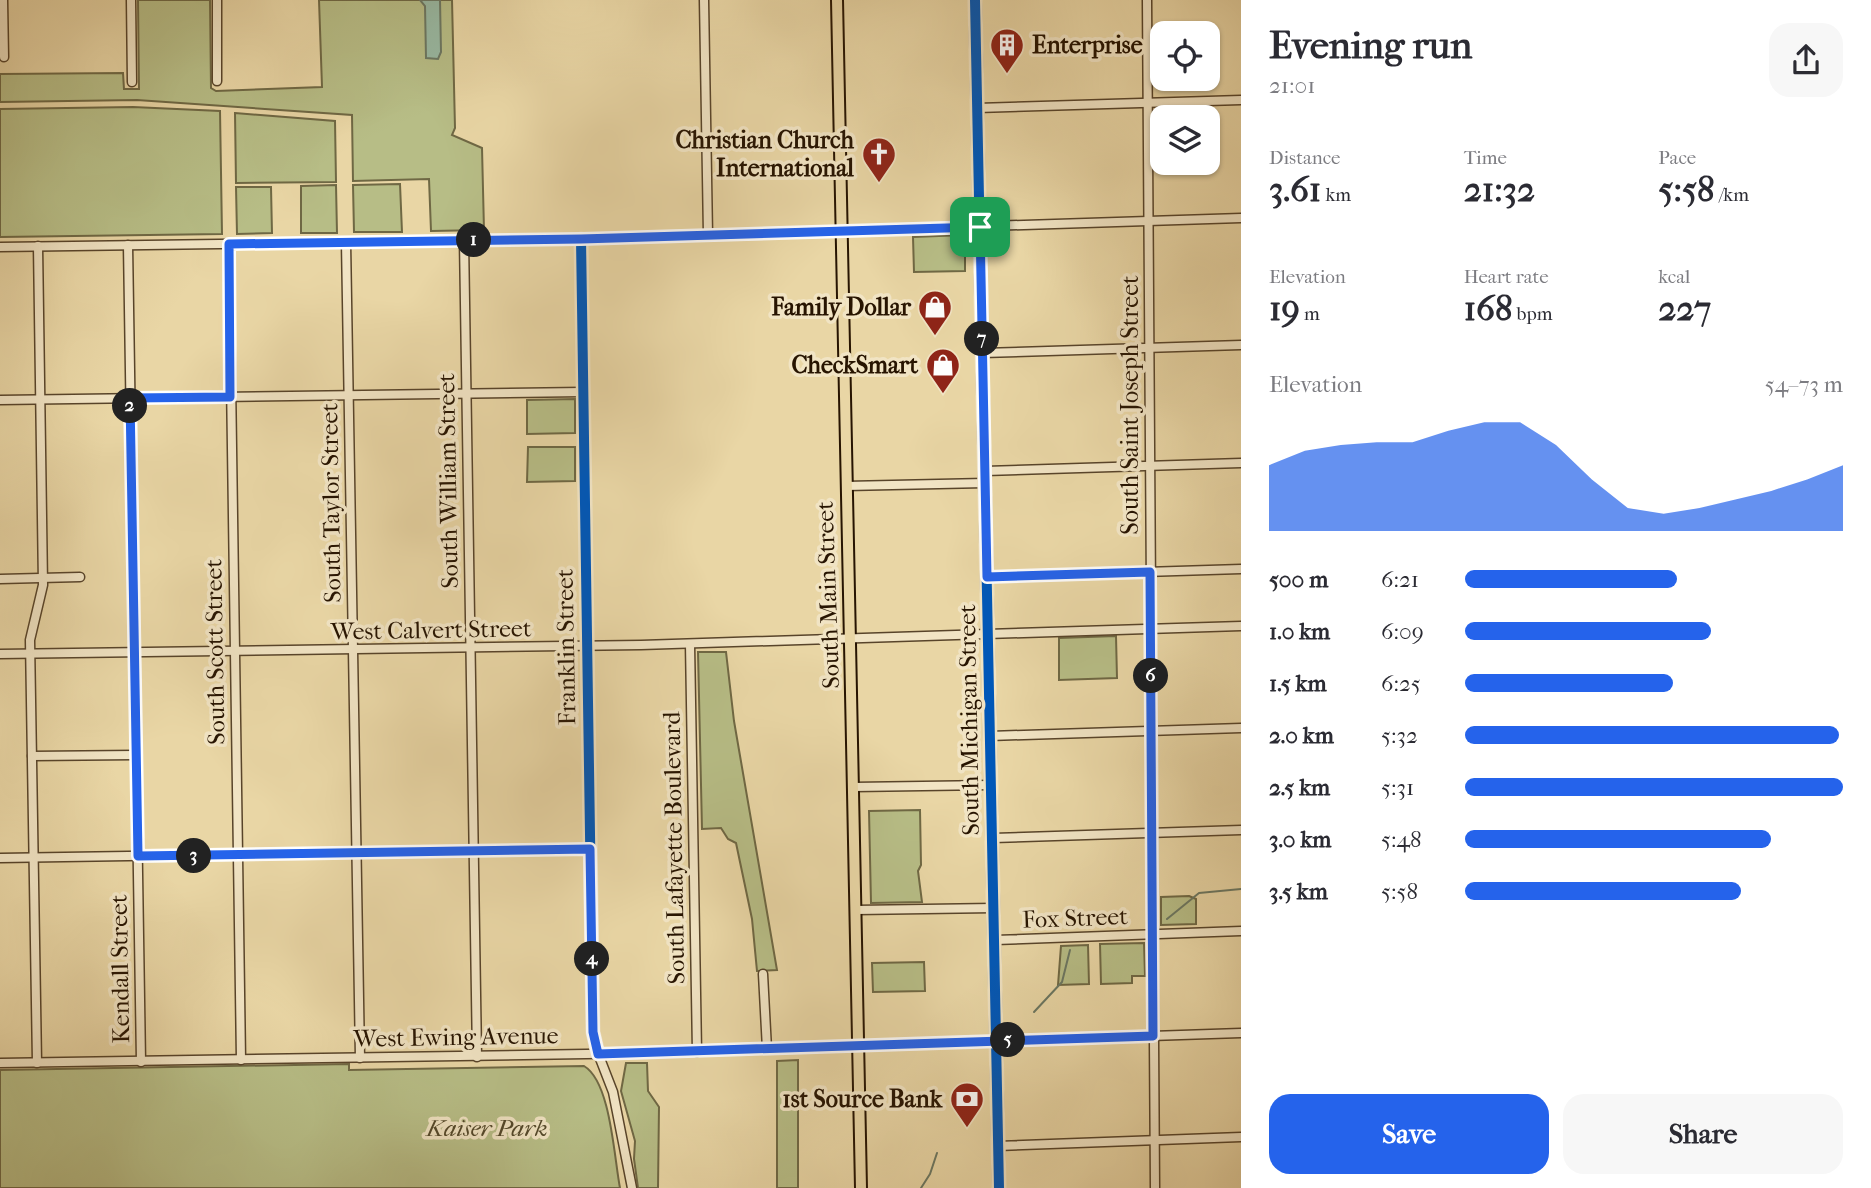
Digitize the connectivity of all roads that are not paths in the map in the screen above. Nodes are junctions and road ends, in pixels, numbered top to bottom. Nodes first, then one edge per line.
1 (3, 0) edge
2 (131, 0) edge
3 (217, 0) edge
4 (704, 0) edge
5 (837, 0) edge
6 (975, 0) edge
7 (1147, 0) edge
8 (4, 57) dead end
9 (217, 81) dead end
10 (132, 82) dead end
11 (1241, 100) edge
12 (1147, 103) junction
13 (977, 108) junction
14 (1241, 218) edge
15 (1148, 221) junction
16 (980, 227) junction
17 (841, 232) junction
18 (709, 235) junction
19 (581, 239) junction
20 (464, 240) junction
21 (346, 242) junction
22 (229, 244) junction
23 (128, 245) junction
24 (38, 246) junction
25 (0, 247) edge
26 (1241, 345) edge
27 (1149, 348) junction
28 (982, 354) junction
29 (466, 392) junction
30 (583, 392) junction
31 (348, 395) junction
32 (230, 397) junction
33 (130, 398) junction
34 (0, 400) edge
35 (40, 400) junction
36 (1241, 463) edge
37 (1150, 466) junction
38 (985, 477) junction
39 (846, 486) junction
40 (1241, 569) edge
41 (1150, 572) junction
42 (80, 577) dead end
43 (987, 577) junction
44 (43, 578) junction
45 (0, 579) edge
46 (1241, 626) edge
47 (1151, 629) junction
48 (988, 634) junction
49 (851, 638) junction
50 (690, 644) junction
51 (587, 646) junction
52 (470, 649) junction
53 (352, 650) junction
54 (235, 652) junction
55 (134, 653) junction
56 (0, 654) edge
57 (30, 654) junction
58 (1241, 728) edge
59 (1152, 731) junction
60 (990, 736) junction
61 (135, 755) junction
62 (32, 756) junction
63 (992, 785) junction
64 (854, 787) junction
65 (1241, 830) edge
66 (1152, 832) junction
67 (993, 838) junction
68 (590, 849) junction
69 (473, 851) junction
70 (356, 853) junction
71 (238, 855) junction
72 (138, 856) junction
73 (0, 858) edge
74 (34, 858) junction
75 (994, 908) junction
76 (856, 910) junction
77 (1241, 931) edge
78 (1153, 934) junction
79 (995, 940) junction
80 (763, 974) dead end
81 (1241, 1033) edge
82 (1153, 1036) junction
83 (997, 1041) junction
84 (859, 1046) junction
85 (766, 1049) junction
86 (697, 1052) junction
87 (598, 1054) junction
88 (477, 1057) junction
89 (360, 1058) junction
90 (241, 1060) junction
91 (141, 1062) junction
92 (0, 1063) edge
93 (37, 1063) junction
94 (1241, 1137) edge
95 (1154, 1140) junction
96 (998, 1146) junction
97 (632, 1188) edge
98 (861, 1188) edge
99 (999, 1188) edge
100 (1155, 1188) edge

1 - 8 street
2 - 10 street
3 - 9 street
4 - 18 street
5 - 17 main road, South Main Street
6 - 13 main road, South Michigan Street
7 - 12 street, South Saint Joseph Street
11 - 12 street
12 - 13 street
12 - 15 street, South Saint Joseph Street
13 - 16 main road, South Michigan Street
14 - 15 street
15 - 16 street
15 - 27 street, South Saint Joseph Street
16 - 17 street
16 - 28 main road, South Michigan Street
17 - 18 street
17 - 39 main road, South Main Street
18 - 19 street
19 - 20 street
19 - 30 street, Franklin Street
20 - 21 street
20 - 29 street, South William Street
21 - 22 street
21 - 31 street, South Taylor Street
22 - 23 street
22 - 32 street, South Scott Street
23 - 24 street
23 - 33 street, Kendall Street
24 - 25 street
24 - 35 street
26 - 27 street
27 - 28 street
27 - 37 street, South Saint Joseph Street
28 - 38 main road, South Michigan Street
29 - 30 street
29 - 31 street
29 - 52 street, South William Street
30 - 51 street, Franklin Street
31 - 32 street
31 - 53 street, South Taylor Street
32 - 33 street
32 - 54 street, South Scott Street
33 - 35 street
33 - 55 street, Kendall Street
34 - 35 street
35 - 44 street
36 - 37 street
37 - 38 street
37 - 41 street, South Saint Joseph Street
38 - 39 street
38 - 43 main road, South Michigan Street
39 - 49 main road, South Main Street
40 - 41 street
41 - 43 street
41 - 47 street, South Saint Joseph Street
42 - 44 street
43 - 48 main road, South Michigan Street
44 - 45 street
44 - 57 street
46 - 47 street, West Calvert Street
47 - 48 street, West Calvert Street
47 - 59 street, South Saint Joseph Street
48 - 49 street, West Calvert Street
48 - 60 main road, South Michigan Street
49 - 50 street, West Calvert Street
49 - 64 main road, South Main Street
50 - 51 street, West Calvert Street
50 - 86 street, South Lafayette Boulevard
51 - 52 street, West Calvert Street
51 - 68 street, Franklin Street
52 - 53 street, West Calvert Street
52 - 69 street, South William Street
53 - 54 street, West Calvert Street
53 - 70 street, South Taylor Street
54 - 55 street, West Calvert Street
54 - 71 street, South Scott Street
55 - 57 street, West Calvert Street
55 - 61 street, Kendall Street
56 - 57 street, West Calvert Street
57 - 62 street
58 - 59 street
59 - 60 street
59 - 66 street, South Saint Joseph Street
60 - 63 main road, South Michigan Street
61 - 62 street
61 - 72 street, Kendall Street
62 - 74 street
63 - 64 street
63 - 67 main road, South Michigan Street
64 - 76 main road, South Main Street
65 - 66 street
66 - 67 street
66 - 78 street, South Saint Joseph Street
67 - 75 main road, South Michigan Street
68 - 69 street
68 - 87 street, Franklin Street
69 - 70 street
69 - 88 street, South William Street
70 - 71 street
70 - 89 street, South Taylor Street
71 - 72 street
71 - 90 street, South Scott Street
72 - 74 street
72 - 91 street, Kendall Street
73 - 74 street
74 - 93 street
75 - 76 street
75 - 79 main road, South Michigan Street
76 - 84 main road, South Main Street
77 - 78 street, Fox Street
78 - 79 street, Fox Street
78 - 82 street, South Saint Joseph Street
79 - 83 main road, South Michigan Street
80 - 85 street
81 - 82 street, West Ewing Avenue
82 - 83 street, West Ewing Avenue
82 - 95 street, South Saint Joseph Street
83 - 84 street, West Ewing Avenue
83 - 96 main road, South Michigan Street
84 - 85 street, West Ewing Avenue
84 - 98 main road, South Main Street
85 - 86 street, West Ewing Avenue
86 - 87 street, West Ewing Avenue
87 - 88 street, West Ewing Avenue
87 - 97 street, Franklin Street
88 - 89 street, West Ewing Avenue
89 - 90 street, West Ewing Avenue
90 - 91 street, West Ewing Avenue
91 - 93 street, West Ewing Avenue
92 - 93 street, West Ewing Avenue
94 - 95 street
95 - 96 street
95 - 100 street, South Saint Joseph Street
96 - 99 main road, South Michigan Street

